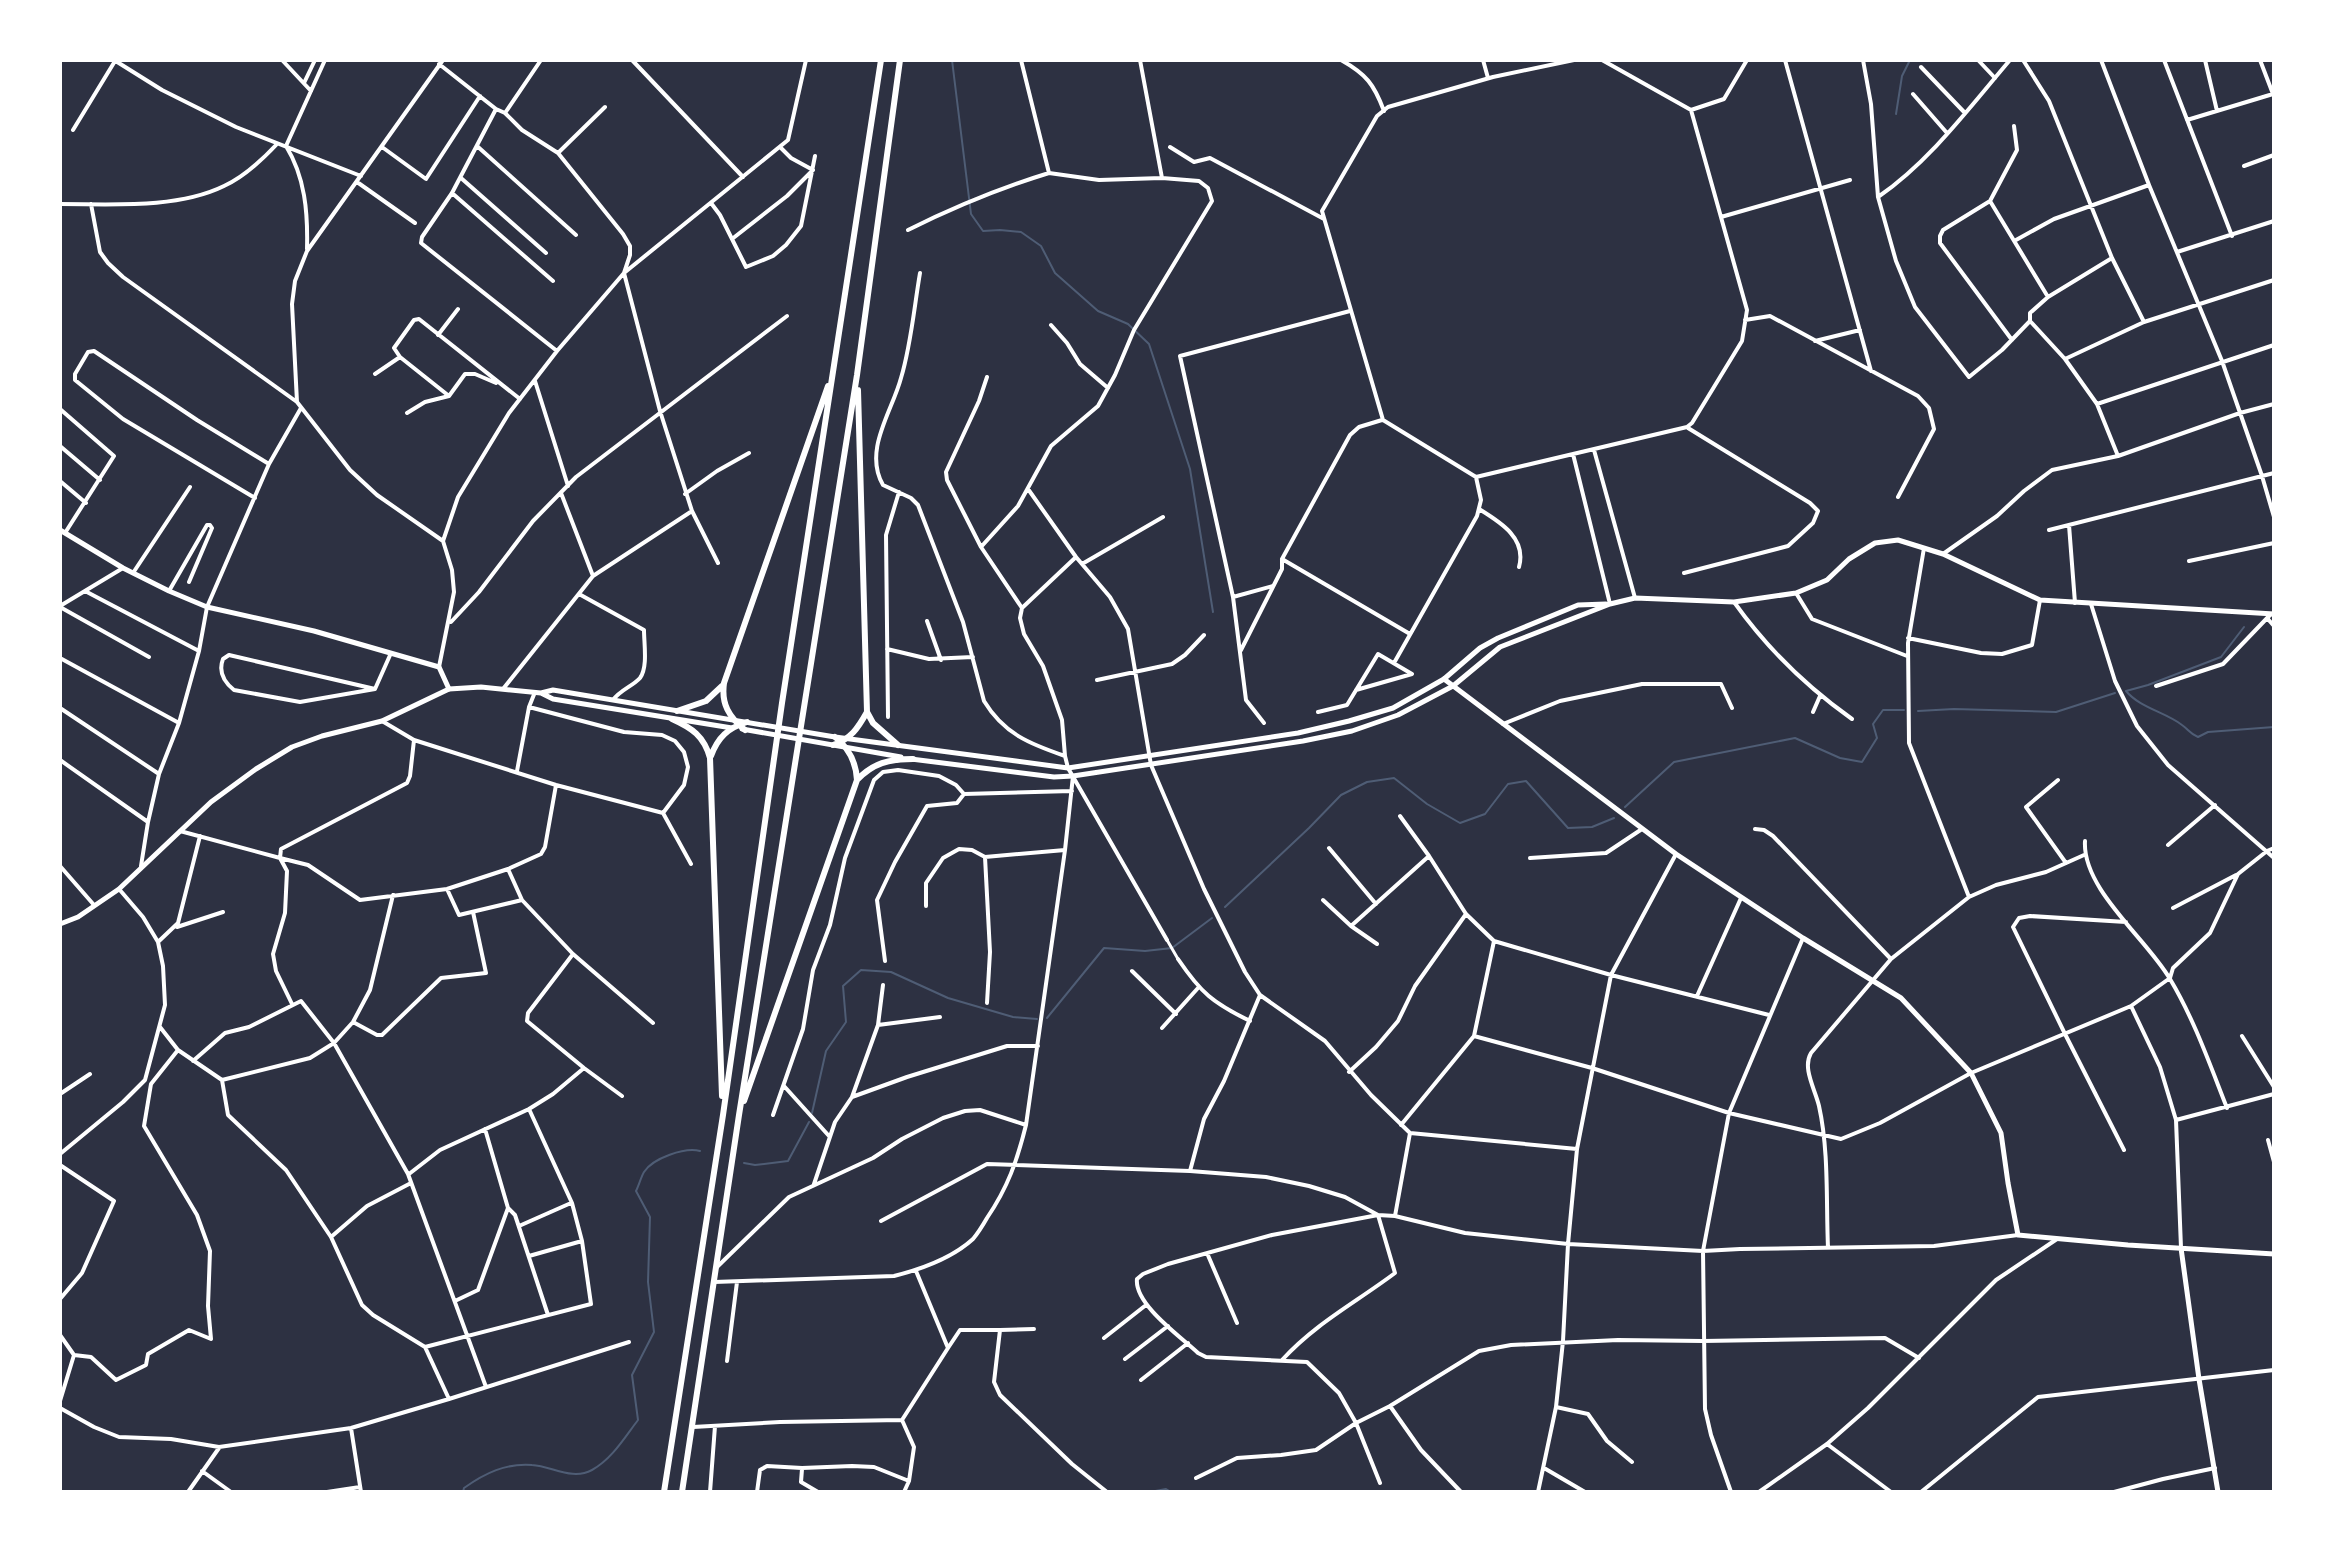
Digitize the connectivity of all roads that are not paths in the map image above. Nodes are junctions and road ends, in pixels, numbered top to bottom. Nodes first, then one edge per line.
1 (115, 60) edge
2 (282, 60) edge
3 (315, 60) edge
4 (325, 60) edge
5 (541, 60) edge
6 (632, 60) edge
7 (806, 60) edge
8 (881, 60) edge
9 (900, 60) edge
10 (1021, 60) edge
11 (1140, 60) edge
12 (1341, 60) edge
13 (1483, 60) edge
14 (1574, 60) edge
15 (1602, 60) edge
16 (1747, 60) edge
17 (1785, 60) edge
18 (1863, 60) edge
19 (1978, 60) edge
20 (2010, 60) edge
21 (2023, 60) edge
22 (2101, 60) edge
23 (2164, 60) edge
24 (2205, 60) edge
25 (2260, 60) edge
26 (440, 61) edge
27 (1921, 67) dead end
28 (1488, 78) junction
29 (1995, 78) junction
30 (304, 83) junction
31 (311, 91) junction
32 (1913, 94) dead end
33 (2274, 95) edge
34 (480, 96) junction
35 (605, 107) dead end
36 (496, 109) junction
37 (1691, 110) junction
38 (1384, 111) junction
39 (2217, 111) junction
40 (505, 113) junction
41 (1965, 113) junction
42 (2187, 120) junction
43 (2014, 126) dead end
44 (73, 130) dead end
45 (1947, 133) junction
46 (277, 144) junction
47 (286, 146) junction
48 (477, 146) junction
49 (382, 147) junction
50 (780, 147) junction
51 (1170, 147) dead end
52 (558, 153) junction
53 (2274, 155) edge
54 (815, 156) dead end
55 (2244, 166) dead end
56 (813, 170) junction
57 (1049, 173) junction
58 (361, 176) junction
59 (743, 177) junction
60 (460, 178) junction
61 (1162, 178) junction
62 (1850, 180) dead end
63 (357, 182) junction
64 (2149, 185) junction
65 (1820, 188) junction
66 (452, 193) junction
67 (1878, 197) junction
68 (1990, 201) junction
69 (711, 203) junction
70 (60, 204) edge
71 (91, 204) junction
72 (2091, 207) junction
73 (1721, 217) junction
74 (1324, 219) junction
75 (2274, 221) edge
76 (415, 223) dead end
77 (908, 230) dead end
78 (576, 235) dead end
79 (2232, 236) junction
80 (732, 239) junction
81 (2016, 240) junction
82 (307, 251) junction
83 (2177, 252) junction
84 (546, 253) dead end
85 (2112, 258) junction
86 (624, 273) junction
87 (920, 273) dead end
88 (2274, 280) edge
89 (553, 281) dead end
90 (2048, 297) junction
91 (2197, 303) junction
92 (458, 309) dead end
93 (1350, 311) junction
94 (787, 316) dead end
95 (1745, 320) junction
96 (2030, 321) junction
97 (2144, 322) junction
98 (1051, 325) dead end
99 (1860, 330) junction
100 (438, 335) junction
101 (2012, 340) junction
102 (1815, 341) junction
103 (2274, 345) edge
104 (557, 351) junction
105 (400, 357) junction
106 (2065, 359) junction
107 (2222, 361) junction
108 (833, 371) junction
109 (1871, 371) junction
110 (375, 374) dead end
111 (857, 375) junction
112 (987, 377) dead end
113 (535, 380) junction
114 (499, 383) junction
115 (1108, 388) junction
116 (449, 396) junction
117 (520, 399) junction
118 (297, 402) junction
119 (2097, 404) junction
120 (2274, 404) edge
121 (301, 408) junction
122 (60, 409) edge
123 (660, 411) junction
124 (407, 413) dead end
125 (2240, 413) junction
126 (1383, 420) junction
127 (1687, 427) junction
128 (60, 446) edge
129 (1594, 450) junction
130 (749, 453) dead end
131 (1573, 454) junction
132 (2118, 456) junction
133 (269, 464) junction
134 (2274, 473) edge
135 (2262, 476) junction
136 (1476, 477) junction
137 (100, 480) junction
138 (60, 481) edge
139 (568, 486) junction
140 (190, 487) dead end
141 (1028, 489) junction
142 (899, 492) junction
143 (561, 493) junction
144 (685, 494) junction
145 (1898, 497) dead end
146 (255, 498) junction
147 (86, 503) junction
148 (1479, 509) junction
149 (692, 511) junction
150 (1163, 517) dead end
151 (2274, 517) edge
152 (2069, 525) junction
153 (2049, 530) dead end
154 (62, 532) edge
155 (443, 541) junction
156 (2274, 543) edge
157 (981, 547) junction
158 (1924, 548) junction
159 (1943, 554) junction
160 (1076, 557) junction
161 (1282, 559) junction
162 (2189, 561) dead end
163 (718, 563) dead end
164 (1082, 564) junction
165 (1519, 567) dead end
166 (123, 568) junction
167 (133, 573) junction
168 (1684, 573) dead end
169 (593, 576) junction
170 (189, 582) dead end
171 (1274, 586) junction
172 (85, 591) junction
173 (169, 591) junction
174 (1796, 593) junction
175 (579, 594) junction
176 (1233, 597) junction
177 (1635, 598) junction
178 (2040, 600) junction
179 (1734, 602) junction
180 (2075, 603) junction
181 (1610, 604) junction
182 (2091, 604) junction
183 (60, 607) edge
184 (207, 607) junction
185 (1022, 608) junction
186 (2271, 615) edge
187 (927, 621) dead end
188 (449, 624) junction
189 (2274, 626) edge
190 (1410, 634) junction
191 (1204, 635) dead end
192 (1908, 638) junction
193 (887, 649) junction
194 (199, 651) junction
195 (1240, 652) junction
196 (391, 653) junction
197 (1907, 656) junction
198 (149, 657) dead end
199 (973, 657) junction
200 (60, 658) edge
201 (941, 660) junction
202 (1394, 663) junction
203 (439, 667) junction
204 (1136, 671) junction
205 (1444, 679) junction
206 (1097, 680) dead end
207 (724, 683) junction
208 (1453, 686) junction
209 (2156, 686) dead end
210 (375, 689) junction
211 (449, 689) junction
212 (503, 689) junction
213 (1356, 690) junction
214 (538, 692) junction
215 (1820, 696) junction
216 (613, 700) junction
217 (529, 707) junction
218 (60, 708) edge
219 (1732, 708) dead end
220 (677, 711) junction
221 (867, 712) junction
222 (1318, 712) dead end
223 (1813, 712) dead end
224 (888, 717) dead end
225 (672, 719) junction
226 (1852, 719) dead end
227 (382, 721) junction
228 (747, 722) joint
229 (179, 723) junction
230 (1264, 723) dead end
231 (1503, 724) junction
232 (737, 726) junction
233 (831, 736) joint
234 (414, 740) junction
235 (846, 743) junction
236 (830, 745) joint
237 (898, 745) junction
238 (1148, 754) junction
239 (1065, 756) junction
240 (710, 758) junction
241 (913, 759) junction
242 (60, 760) edge
243 (1151, 765) junction
244 (1068, 768) junction
245 (517, 771) junction
246 (159, 774) junction
247 (1073, 776) junction
248 (857, 780) junction
249 (2058, 780) dead end
250 (556, 785) junction
251 (1072, 791) junction
252 (964, 794) junction
253 (2215, 805) junction
254 (663, 813) junction
255 (1400, 816) dead end
256 (148, 822) junction
257 (1642, 829) junction
258 (1755, 829) dead end
259 (180, 831) junction
260 (200, 836) junction
261 (2085, 841) dead end
262 (2168, 845) dead end
263 (1329, 848) dead end
264 (2274, 848) edge
265 (1065, 850) junction
266 (2267, 851) junction
267 (1676, 854) junction
268 (2084, 855) junction
269 (1429, 856) junction
270 (985, 857) junction
271 (280, 858) junction
272 (1530, 858) dead end
273 (2274, 858) edge
274 (2066, 863) junction
275 (691, 864) dead end
276 (60, 866) edge
277 (141, 866) junction
278 (508, 869) junction
279 (2238, 874) junction
280 (119, 889) junction
281 (447, 889) junction
282 (393, 895) junction
283 (1969, 897) junction
284 (1741, 898) junction
285 (522, 900) junction
286 (1323, 900) dead end
287 (1376, 904) junction
288 (94, 905) junction
289 (926, 906) dead end
290 (2173, 908) dead end
291 (223, 912) dead end
292 (473, 912) junction
293 (1466, 914) junction
294 (2126, 922) junction
295 (60, 924) edge
296 (1351, 926) junction
297 (175, 928) junction
298 (1803, 938) junction
299 (1167, 940) joint
300 (1494, 941) junction
301 (158, 942) junction
302 (1377, 944) dead end
303 (573, 954) junction
304 (1178, 959) joint
305 (1891, 959) junction
306 (885, 961) dead end
307 (1132, 971) dead end
308 (1611, 975) junction
309 (2170, 978) junction
310 (1874, 981) junction
311 (883, 985) dead end
312 (1198, 988) junction
313 (1260, 995) junction
314 (1697, 996) junction
315 (987, 1003) dead end
316 (292, 1005) junction
317 (2131, 1006) junction
318 (1176, 1014) junction
319 (1769, 1015) junction
320 (940, 1017) dead end
321 (1250, 1021) junction
322 (353, 1022) junction
323 (653, 1023) dead end
324 (878, 1025) junction
325 (160, 1027) junction
326 (1162, 1028) dead end
327 (2065, 1034) junction
328 (1474, 1036) junction
329 (2242, 1036) dead end
330 (334, 1043) junction
331 (1038, 1046) junction
332 (178, 1050) junction
333 (193, 1061) junction
334 (584, 1068) junction
335 (1592, 1068) junction
336 (1349, 1072) junction
337 (1971, 1073) junction
338 (90, 1074) dead end
339 (145, 1080) junction
340 (222, 1080) junction
341 (151, 1084) junction
342 (784, 1086) junction
343 (2274, 1087) edge
344 (60, 1094) edge
345 (2274, 1094) edge
346 (622, 1096) dead end
347 (852, 1097) junction
348 (2227, 1108) junction
349 (529, 1109) junction
350 (1729, 1113) junction
351 (723, 1115) junction
352 (739, 1115) junction
353 (773, 1115) dead end
354 (2176, 1120) junction
355 (1026, 1125) junction
356 (1401, 1125) junction
357 (485, 1129) junction
358 (1410, 1133) junction
359 (829, 1136) junction
360 (1824, 1136) junction
361 (2268, 1140) dead end
362 (1577, 1149) junction
363 (2124, 1150) dead end
364 (60, 1154) edge
365 (2274, 1162) edge
366 (60, 1165) edge
367 (1016, 1166) junction
368 (1190, 1171) junction
369 (408, 1174) junction
370 (411, 1182) junction
371 (813, 1185) junction
372 (572, 1203) junction
373 (508, 1208) junction
374 (1378, 1215) junction
375 (1395, 1216) junction
376 (881, 1221) dead end
377 (519, 1226) junction
378 (2018, 1235) junction
379 (331, 1237) junction
380 (2057, 1239) junction
381 (582, 1241) junction
382 (1568, 1244) junction
383 (1828, 1248) junction
384 (2181, 1248) junction
385 (1703, 1251) junction
386 (1207, 1253) junction
387 (2274, 1254) edge
388 (529, 1256) junction
389 (716, 1268) junction
390 (916, 1271) junction
391 (714, 1282) junction
392 (737, 1282) junction
393 (60, 1299) edge
394 (456, 1301) junction
395 (1146, 1305) junction
396 (548, 1315) junction
397 (1237, 1323) dead end
398 (1168, 1326) junction
399 (1034, 1329) dead end
400 (1000, 1330) junction
401 (60, 1335) edge
402 (467, 1336) junction
403 (1104, 1338) dead end
404 (1563, 1341) junction
405 (1703, 1341) junction
406 (629, 1342) dead end
407 (1188, 1343) junction
408 (425, 1347) junction
409 (948, 1348) junction
410 (74, 1355) junction
411 (1919, 1358) junction
412 (1125, 1359) dead end
413 (1282, 1360) junction
414 (727, 1361) dead end
415 (2274, 1370) edge
416 (2199, 1379) junction
417 (1141, 1380) dead end
418 (486, 1387) junction
419 (449, 1399) junction
420 (60, 1401) edge
421 (1390, 1406) junction
422 (1556, 1407) junction
423 (60, 1408) edge
424 (902, 1420) junction
425 (1356, 1423) junction
426 (715, 1426) junction
427 (692, 1427) junction
428 (351, 1428) junction
429 (1827, 1444) junction
430 (219, 1447) junction
431 (1632, 1462) dead end
432 (802, 1468) junction
433 (1544, 1468) junction
434 (2215, 1468) junction
435 (202, 1471) junction
436 (1196, 1478) dead end
437 (909, 1481) junction
438 (1380, 1483) dead end
439 (361, 1490) edge
440 (188, 1492) edge
441 (231, 1492) edge
442 (327, 1492) edge
443 (664, 1492) edge
444 (682, 1492) edge
445 (710, 1492) edge
446 (757, 1492) edge
447 (818, 1492) edge
448 (904, 1492) edge
449 (1107, 1492) edge
450 (1461, 1492) edge
451 (1538, 1492) edge
452 (1585, 1492) edge
453 (1731, 1492) edge
454 (1759, 1492) edge
455 (1891, 1492) edge
456 (1921, 1492) edge
457 (2114, 1492) edge
458 (2218, 1492) edge

1 - 44 street
1 - 46 street
2 - 30 street
3 - 30 street
4 - 31 street
5 - 40 street
6 - 59 street
7 - 50 street
8 - 108 main road
9 - 111 main road
10 - 57 street
11 - 61 street
12 - 38 street
13 - 28 street
14 - 28 street
15 - 37 street
16 - 37 street
17 - 65 street
18 - 67 street
19 - 29 street
20 - 29 street
21 - 72 street
22 - 64 street
23 - 42 street
24 - 39 street
25 - 33 street
26 - 34 street
26 - 49 street
27 - 41 street
28 - 38 street
29 - 41 street
30 - 31 street
31 - 47 street
32 - 45 street
33 - 39 street
34 - 36 street
34 - 49 street
35 - 52 street
36 - 40 street
36 - 48 street
37 - 73 street
38 - 74 street
39 - 42 street
40 - 52 street
41 - 45 street
42 - 79 street
43 - 68 street
45 - 67 street
46 - 47 street
46 - 71 street
47 - 58 street
47 - 82 street
48 - 60 street
48 - 78 street
49 - 58 street
50 - 56 street
50 - 59 street
51 - 74 street
52 - 86 street
53 - 55 street
54 - 56 street
56 - 80 street
56 - 80 street
57 - 61 street
57 - 77 street
58 - 63 street
59 - 69 street
60 - 66 street
60 - 84 street
61 - 115 street
62 - 65 street
63 - 76 street
63 - 82 street
64 - 72 street
64 - 83 street
65 - 73 street
65 - 99 street
66 - 89 street
66 - 104 street
67 - 101 street
68 - 81 street
68 - 101 street
69 - 80 street
69 - 86 street
70 - 71 street
71 - 118 street
72 - 81 street
72 - 85 street
73 - 95 street
74 - 93 street
75 - 79 street
79 - 83 street
81 - 90 street
82 - 118 street
83 - 91 street
85 - 90 street
85 - 97 street
86 - 104 street
86 - 123 street
87 - 142 street
88 - 91 street
90 - 96 street
91 - 97 street
91 - 107 street
92 - 100 street
93 - 126 street
93 - 176 street
94 - 123 street
95 - 102 street
95 - 127 street
96 - 101 street
96 - 106 street
97 - 106 street
98 - 115 street
99 - 102 street
99 - 109 street
100 - 105 street
100 - 114 street
102 - 109 street
103 - 107 street
104 - 113 street
105 - 110 street
105 - 116 street
106 - 119 street
107 - 119 street
107 - 125 street
108 - 207 main road
108 - 351 main road
109 - 145 street
111 - 221 main road
111 - 352 main road
112 - 157 street
113 - 117 street
113 - 139 street
114 - 116 street
114 - 117 street
115 - 141 street
116 - 124 street
117 - 155 street
118 - 121 street
119 - 132 street
120 - 125 street
121 - 133 street
121 - 155 street
122 - 137 street
123 - 139 street
123 - 144 street
125 - 132 street
125 - 135 street
126 - 136 street
126 - 161 street
127 - 129 street
127 - 168 street
128 - 137 street
129 - 131 street
129 - 177 street
130 - 144 street
131 - 136 street
131 - 181 street
132 - 159 street
133 - 146 street
133 - 146 street
134 - 135 street
135 - 151 street
135 - 152 street
136 - 148 street
137 - 147 street
138 - 147 street
139 - 143 street
140 - 167 street
141 - 157 street
141 - 160 street
142 - 193 street
142 - 199 street
143 - 169 street
143 - 188 street
144 - 149 street
146 - 184 street
147 - 154 street
148 - 165 street
148 - 190 street
149 - 163 street
149 - 169 street
150 - 164 street
152 - 153 street
152 - 180 street
154 - 166 main road
155 - 188 street
156 - 162 street
157 - 185 street
158 - 159 main road
158 - 174 main road
158 - 192 street
159 - 178 main road
160 - 164 street
160 - 185 street
161 - 171 street
161 - 190 street
164 - 204 street
166 - 167 main road
166 - 172 street
167 - 173 main road
169 - 175 street
170 - 173 street
171 - 176 street
171 - 195 street
172 - 183 street
172 - 194 street
173 - 184 main road
174 - 179 main road
174 - 197 street
175 - 212 street
175 - 216 street
176 - 195 street
177 - 179 main road
177 - 181 main road
178 - 180 main road
178 - 192 street
179 - 215 street
180 - 182 main road
181 - 205 main road
181 - 208 main road
182 - 186 main road
182 - 253 street
183 - 198 street
184 - 194 street
184 - 196 main road
185 - 239 street
186 - 189 street
186 - 209 street
187 - 201 street
188 - 203 street
190 - 202 street
191 - 204 street
192 - 197 street
193 - 201 street
193 - 224 street
194 - 229 street
195 - 230 street
196 - 203 main road
196 - 210 street
197 - 283 street
199 - 201 street
199 - 239 street
200 - 229 street
202 - 213 street
202 - 213 street
203 - 211 main road
204 - 206 street
204 - 238 street
205 - 208 main road
205 - 238 main road
207 - 220 main road
207 - 232 main road
208 - 231 main road
208 - 243 main road
210 - 210 street
211 - 212 main road
211 - 227 main road
212 - 214 main road
213 - 222 street
214 - 216 main road
214 - 217 street
214 - 225 main road
215 - 223 street
215 - 226 street
216 - 220 main road
217 - 245 street
217 - 254 street
218 - 246 street
219 - 231 street
220 - 232 main road
221 - 235 main road
221 - 237 main road
225 - 232 main road
225 - 240 main road
227 - 234 street
227 - 259 main road
228 - 232 main road
228 - 233 main road
229 - 246 street
231 - 257 main road
232 - 236 main road
232 - 240 main road
233 - 235 main road
234 - 245 street
234 - 271 street
235 - 236 main road
235 - 237 main road
235 - 241 main road
235 - 248 main road
237 - 244 main road
238 - 243 street
238 - 244 main road
239 - 244 street
240 - 351 main road
241 - 247 main road
241 - 248 main road
242 - 256 street
243 - 247 main road
243 - 313 street
244 - 247 street
245 - 250 street
246 - 256 street
247 - 251 street
247 - 299 street
248 - 352 main road
249 - 274 street
250 - 254 street
250 - 278 street
251 - 252 street
251 - 265 street
252 - 306 street
252 - 342 street
253 - 262 street
253 - 266 street
254 - 275 street
255 - 269 street
256 - 277 street
257 - 267 main road
257 - 272 street
258 - 305 street
259 - 260 street
259 - 277 main road
260 - 271 street
260 - 297 street
261 - 268 street
263 - 287 street
264 - 266 street
265 - 270 street
265 - 331 street
266 - 273 street
266 - 279 street
267 - 284 main road
267 - 308 street
268 - 274 street
268 - 294 street
269 - 287 street
269 - 293 street
270 - 289 street
270 - 315 street
271 - 282 street
271 - 316 street
274 - 283 street
276 - 288 street
277 - 280 main road
278 - 281 street
278 - 285 street
279 - 290 street
279 - 309 street
280 - 288 main road
280 - 301 street
281 - 282 street
281 - 292 street
282 - 322 street
283 - 305 street
284 - 298 main road
284 - 314 street
285 - 292 street
285 - 303 street
286 - 296 street
287 - 296 street
288 - 295 main road
291 - 297 street
292 - 322 street
293 - 300 street
293 - 336 street
294 - 309 street
294 - 327 street
296 - 302 street
297 - 301 street
298 - 310 main road
298 - 319 street
299 - 304 street
300 - 308 street
300 - 328 street
301 - 325 street
303 - 323 street
303 - 334 street
304 - 312 street
305 - 310 street
307 - 318 street
308 - 314 street
308 - 335 street
309 - 317 street
309 - 348 street
310 - 337 main road
310 - 360 street
311 - 324 street
312 - 318 street
312 - 321 street
313 - 321 street
313 - 336 street
314 - 319 street
316 - 330 street
316 - 333 street
317 - 327 street
317 - 354 street
318 - 326 street
319 - 350 street
320 - 324 street
321 - 368 street
322 - 330 street
324 - 347 street
325 - 332 street
325 - 339 street
327 - 337 street
327 - 363 street
328 - 335 street
328 - 356 street
329 - 343 street
330 - 340 street
330 - 369 street
331 - 347 street
331 - 355 street
332 - 333 street
332 - 341 street
333 - 340 street
334 - 346 street
334 - 349 street
335 - 350 street
335 - 362 street
336 - 356 street
337 - 360 street
337 - 378 main road
338 - 344 street
339 - 341 street
339 - 364 street
340 - 379 street
341 - 410 street
342 - 353 street
342 - 359 street
345 - 348 street
347 - 359 street
348 - 354 street
349 - 357 street
349 - 372 street
350 - 360 street
350 - 385 street
351 - 443 main road
352 - 389 main road
354 - 384 street
355 - 367 street
355 - 371 street
356 - 358 street
357 - 369 street
357 - 373 street
358 - 362 street
358 - 375 street
359 - 371 street
360 - 383 street
361 - 365 street
362 - 382 street
366 - 393 street
367 - 368 street
367 - 376 street
367 - 390 street
368 - 374 street
369 - 370 street
370 - 379 street
370 - 394 street
371 - 389 street
372 - 377 street
372 - 381 street
373 - 377 street
373 - 394 street
374 - 375 street
374 - 386 street
374 - 413 street
375 - 382 street
377 - 388 street
378 - 380 main road
378 - 383 street
379 - 408 street
380 - 384 main road
380 - 411 street
381 - 388 street
381 - 396 street
382 - 385 street
382 - 404 street
383 - 385 street
384 - 387 main road
384 - 416 main road
385 - 405 street
386 - 395 street
386 - 397 street
388 - 396 street
389 - 391 main road
390 - 392 street
390 - 409 street
391 - 392 street
391 - 427 main road
392 - 414 street
394 - 402 street
395 - 398 street
395 - 403 street
396 - 402 street
398 - 407 street
398 - 412 street
399 - 400 street
400 - 409 street
400 - 449 street
401 - 410 street
402 - 408 street
402 - 418 street
404 - 405 street
404 - 421 street
404 - 422 street
405 - 411 street
405 - 453 street
406 - 418 street
407 - 413 street
407 - 417 street
408 - 419 street
409 - 424 street
410 - 420 street
411 - 429 street
413 - 425 street
415 - 416 street
416 - 434 main road
416 - 456 street
418 - 419 street
419 - 428 street
421 - 425 street
421 - 450 street
422 - 431 street
422 - 433 street
423 - 430 street
424 - 426 street
424 - 437 street
425 - 436 street
425 - 438 street
426 - 427 street
426 - 445 street
427 - 444 main road
428 - 430 street
428 - 439 street
429 - 454 street
429 - 455 street
430 - 435 street
432 - 437 street
432 - 446 street
432 - 447 street
433 - 451 street
433 - 452 street
434 - 457 street
434 - 458 main road
435 - 440 street
435 - 441 street
437 - 448 street
439 - 442 street

